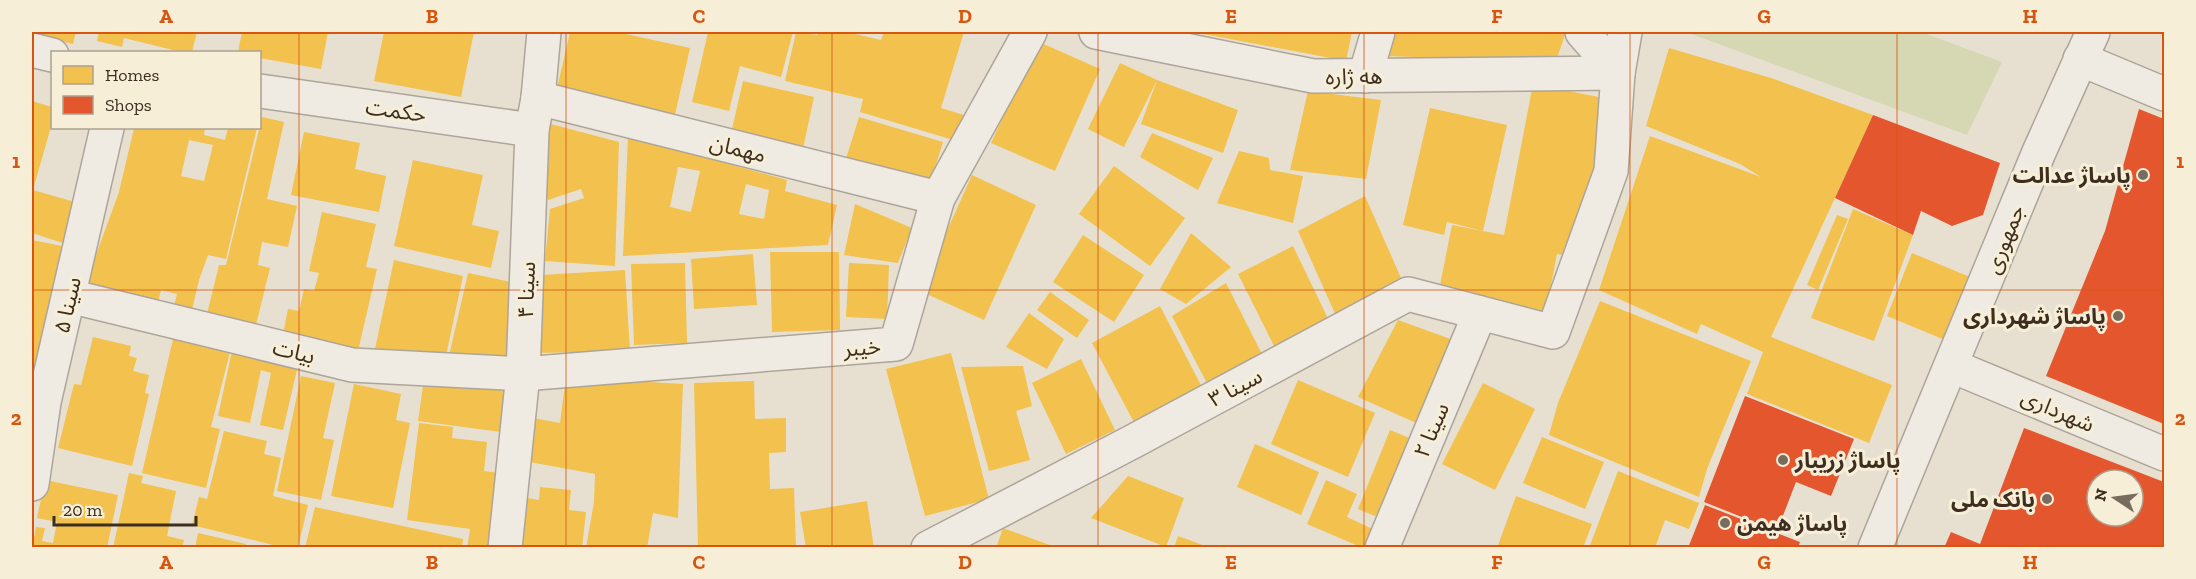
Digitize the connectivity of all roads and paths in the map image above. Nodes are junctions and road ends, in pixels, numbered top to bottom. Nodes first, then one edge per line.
1 (544, 32) edge
2 (1030, 32) edge
3 (1095, 32) edge
4 (1378, 32) edge
5 (1582, 32) edge
6 (1625, 32) edge
7 (2087, 45) edge
8 (32, 50) edge
9 (51, 55) edge
10 (1618, 73) junction
11 (1365, 76) junction
12 (261, 91) edge
13 (2164, 94) edge
14 (537, 98) junction
15 (107, 129) edge
16 (532, 130) junction
17 (938, 198) junction
18 (69, 296) junction
19 (1480, 313) junction
20 (1952, 366) junction
21 (523, 374) junction
22 (38, 401) edge
23 (2164, 454) edge
24 (32, 484) edge
25 (505, 548) edge
26 (928, 548) edge
27 (1382, 548) edge
28 (1875, 548) edge

1 - 14 street, سینا ۴
2 - 17 street, خیبر
3 - 11 street, هه ژاره
4 - 11 street
5 - 10 street
6 - 10 street
7 - 13 street
7 - 20 street, جمهوری
8 - 9 street
10 - 11 street, هه ژاره
10 - 19 street, سینا ۳
12 - 16 street, حکمت
14 - 16 street, سینا ۴
14 - 17 street, مهمان
15 - 18 street, سینا ۵
16 - 21 street, سینا ۴
17 - 21 street, خیبر
18 - 21 street, بیات
18 - 22 street, سینا ۵
19 - 26 street, سینا ۳
19 - 27 street, سینا ۲
20 - 23 street, شهرداری
20 - 28 street, جمهوری
21 - 25 street, سینا ۴
22 - 24 street, سینا ۵

